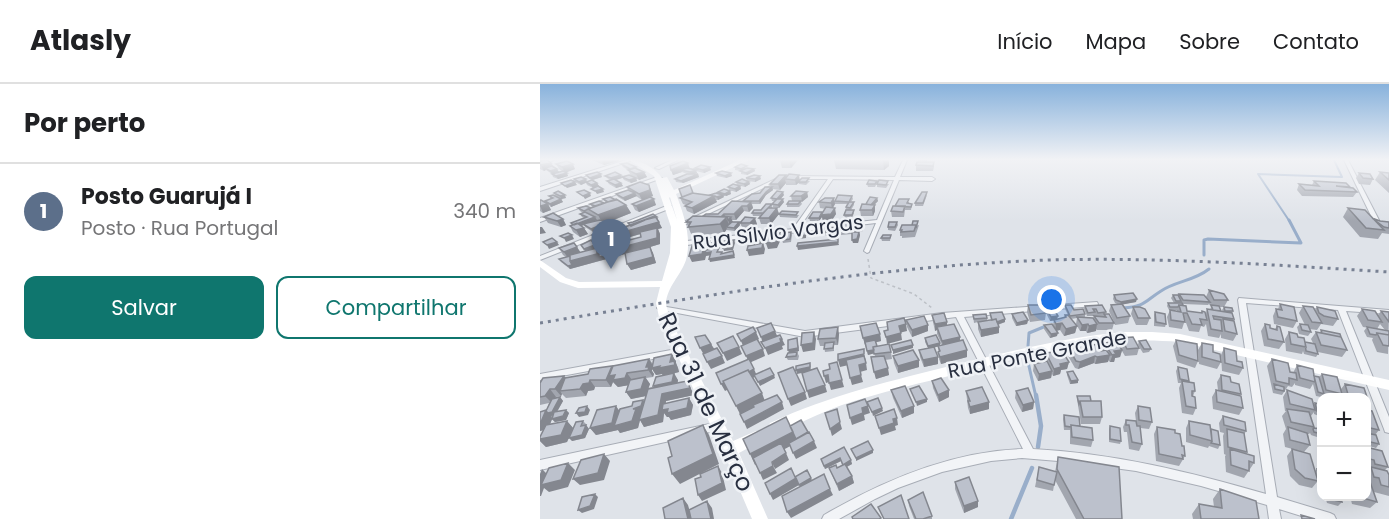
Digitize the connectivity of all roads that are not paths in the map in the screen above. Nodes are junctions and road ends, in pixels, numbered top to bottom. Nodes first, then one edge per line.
1 (568, 180) edge
2 (652, 180) edge
3 (660, 180) edge
4 (666, 180) edge
5 (700, 180) edge
6 (771, 180) edge
7 (830, 180) edge
8 (897, 180) edge
9 (1356, 180) edge
10 (540, 189) edge
11 (669, 194) junction
12 (669, 207) junction
13 (540, 220) edge
14 (880, 221) junction
15 (1378, 224) edge
16 (678, 225) junction
17 (795, 230) junction
18 (680, 244) junction
19 (867, 251) road end
20 (540, 258) edge
21 (540, 263) edge
22 (668, 284) junction
23 (1094, 304) edge
24 (661, 308) junction
25 (1341, 308) junction
26 (1389, 312) edge
27 (959, 315) junction
28 (682, 351) junction
29 (1250, 354) junction
30 (983, 362) junction
31 (540, 377) edge
32 (1370, 381) junction
33 (1389, 386) edge
34 (719, 426) junction
35 (1389, 429) edge
36 (730, 450) junction
37 (1029, 453) junction
38 (540, 465) edge
39 (1272, 501) junction
40 (759, 519) edge
41 (828, 519) edge
42 (1275, 519) edge
43 (1330, 519) edge

1 - 10 street
2 - 13 street
3 - 11 main road, Rua 31 de Março
4 - 11 main road, Rua 31 de Março
5 - 11 main road
6 - 16 street
7 - 17 street
8 - 14 street
9 - 15 street
11 - 12 main road, Rua 31 de Março
11 - 16 main road, Rua 31 de Março
12 - 16 main road, Rua 31 de Março
12 - 20 street
14 - 17 street, Rua Sílvio Vargas
14 - 19 street
16 - 18 main road, Rua 31 de Março
17 - 18 street, Rua Sílvio Vargas
18 - 22 main road, Rua 31 de Março
21 - 22 main road
22 - 24 main road, Rua 31 de Março
23 - 27 street
24 - 27 street
24 - 28 main road, Rua 31 de Março
25 - 26 street
25 - 29 street
25 - 32 street
27 - 30 street
28 - 31 street
28 - 34 main road, Rua 31 de Março
29 - 30 main road, Rua Ponte Grande
29 - 32 main road, Rua Ponte Grande
29 - 39 street
30 - 36 main road, Rua Ponte Grande
30 - 37 street
32 - 33 main road, Rua Ponte Grande
32 - 35 street
34 - 36 main road, Rua 31 de Março
34 - 38 street
36 - 40 main road, Rua 31 de Março
37 - 39 street
37 - 41 street
39 - 42 street
39 - 43 street

